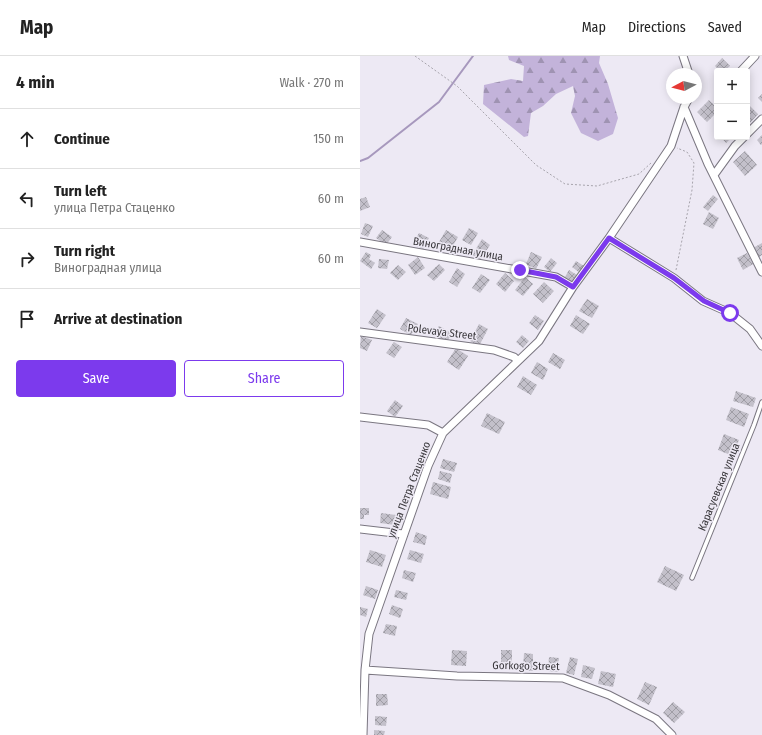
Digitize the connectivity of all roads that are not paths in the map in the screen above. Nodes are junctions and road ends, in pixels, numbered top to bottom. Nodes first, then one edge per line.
1 (683, 56) edge
2 (755, 56) edge
3 (687, 68) edge
4 (743, 68) edge
5 (686, 104) edge
6 (684, 107) junction
7 (762, 119) edge
8 (750, 131) edge
9 (741, 140) edge
10 (714, 175) junction
11 (609, 238) junction
12 (360, 242) edge
13 (762, 272) edge
14 (573, 287) junction
15 (360, 332) edge
16 (762, 346) edge
17 (518, 361) junction
18 (762, 402) edge
19 (360, 417) edge
20 (443, 433) junction
21 (360, 528) edge
22 (403, 534) junction
23 (692, 578) dead end
24 (365, 670) junction
25 (363, 735) edge
26 (672, 735) edge

1 - 3 street
2 - 4 street
5 - 6 street, улица Петра Стаценко
6 - 10 street
6 - 11 street, улица Петра Стаценко
7 - 8 street
9 - 10 street
10 - 13 street
11 - 14 street, улица Петра Стаценко
11 - 16 street
12 - 14 street, Виноградная улица
14 - 17 street, улица Петра Стаценко
15 - 17 street, Polevaya Street
17 - 20 street, улица Петра Стаценко
18 - 23 lane, Карасуевская улица
19 - 20 street
20 - 22 street, улица Петра Стаценко
21 - 22 street
22 - 24 street, улица Петра Стаценко
24 - 25 street, улица Петра Стаценко
24 - 26 street, Gorkogo Street

